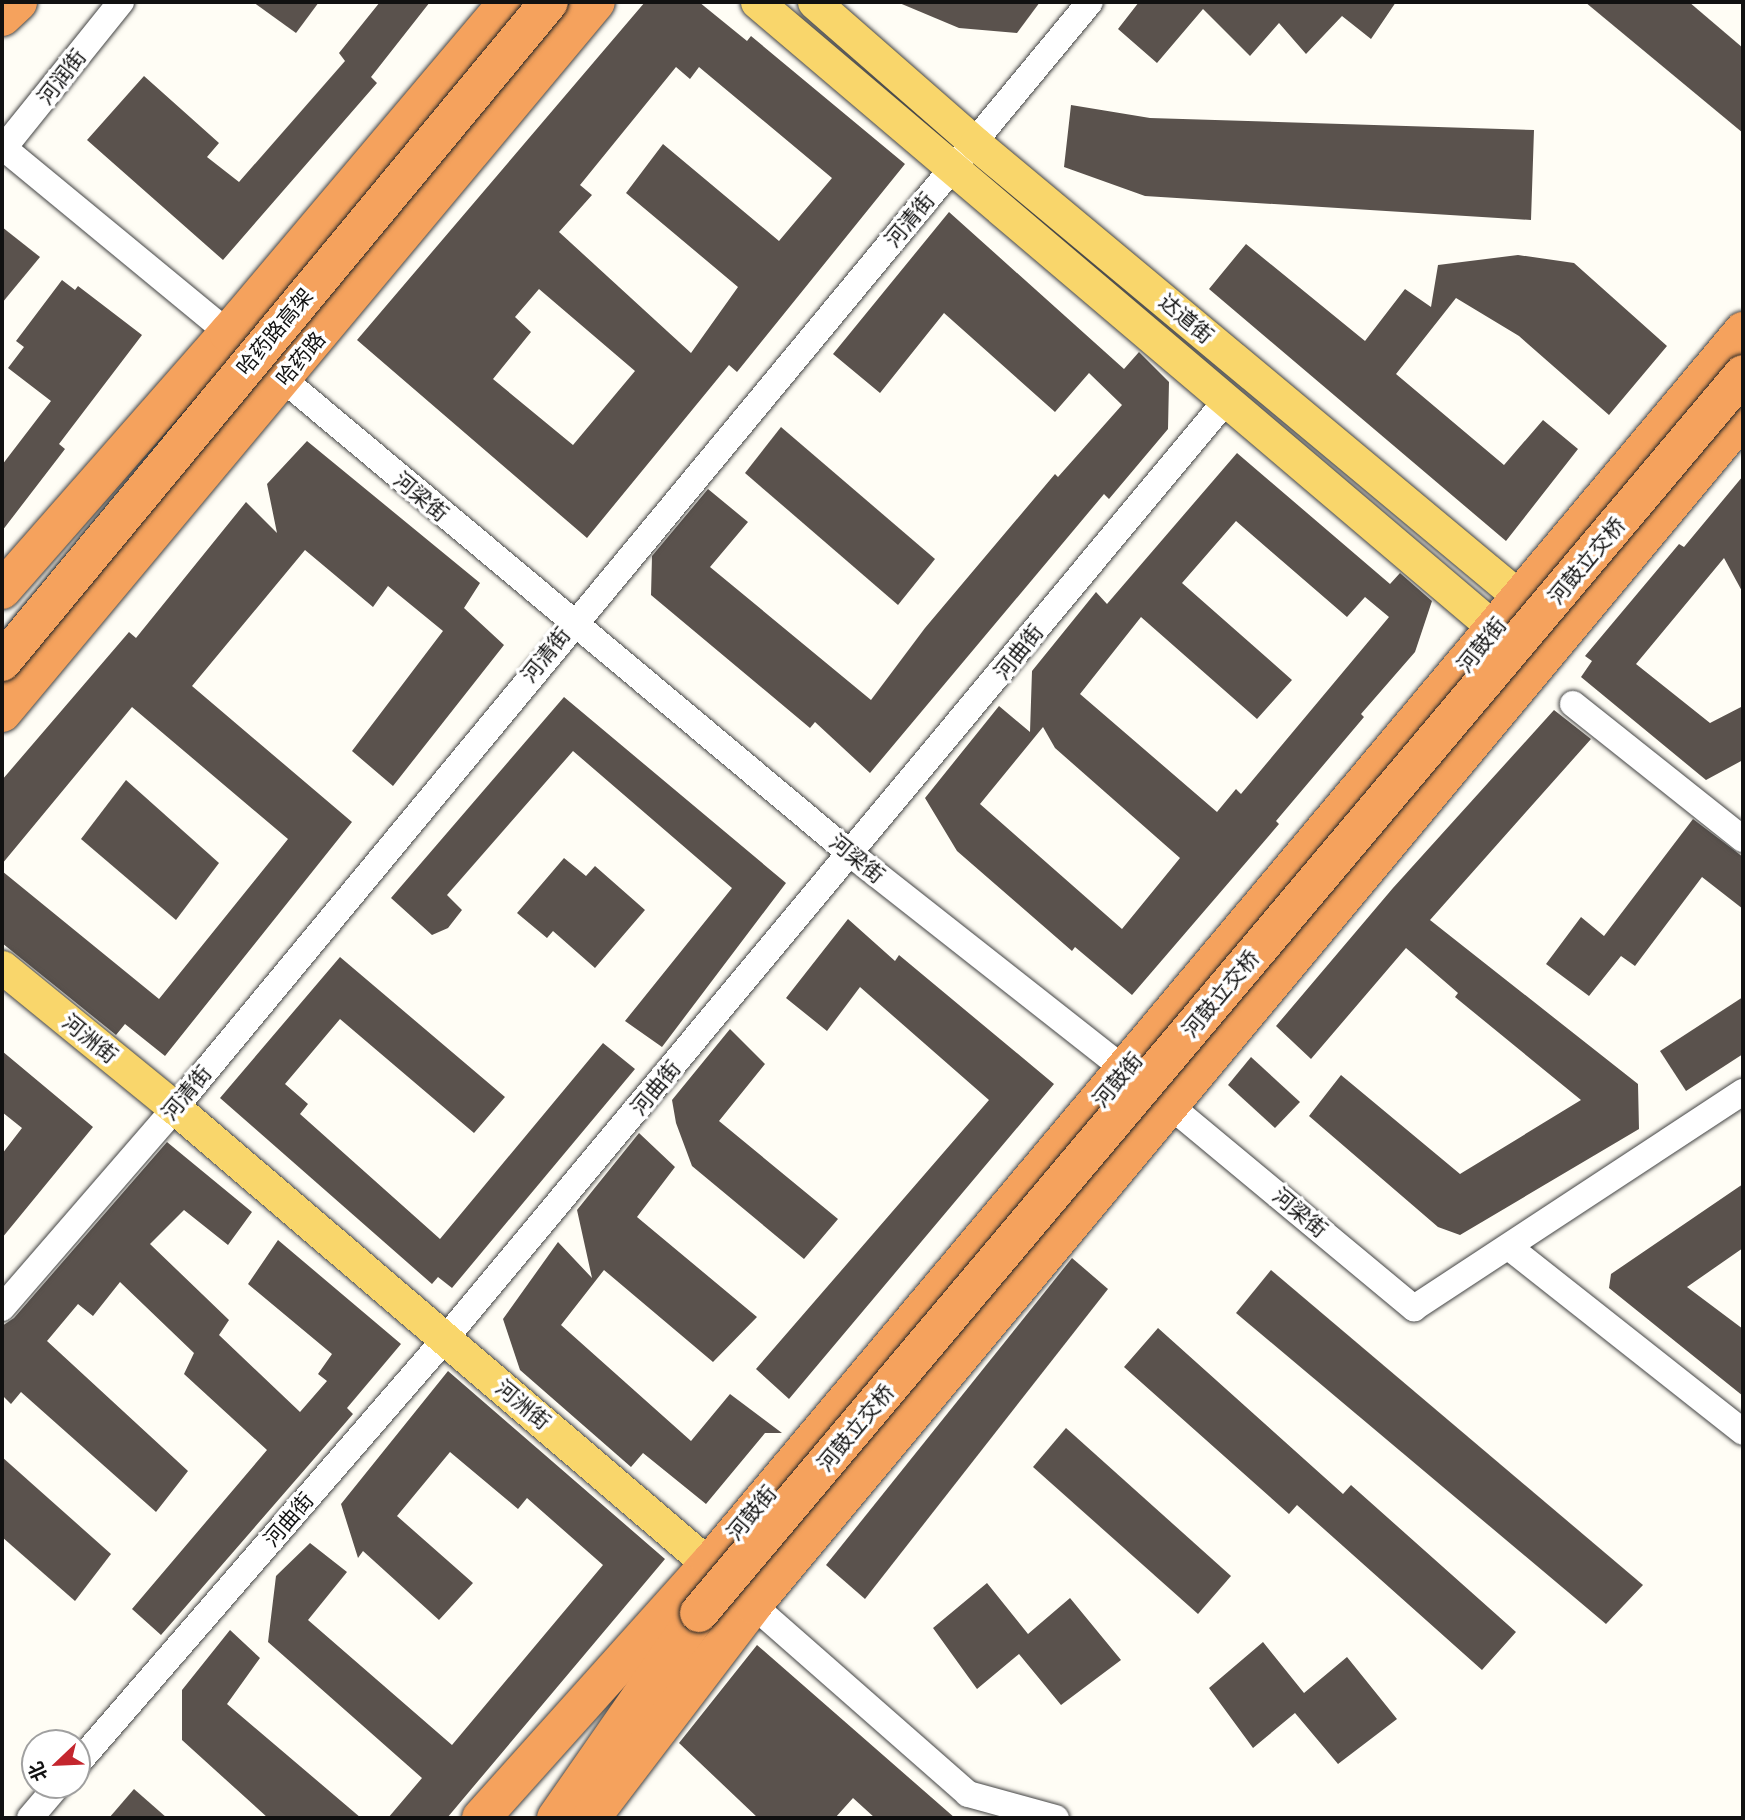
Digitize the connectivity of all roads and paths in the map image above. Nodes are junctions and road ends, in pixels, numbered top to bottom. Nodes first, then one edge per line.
1 (18, 2) edge
2 (121, 2) edge
3 (509, 2) edge
4 (549, 2) edge
5 (597, 2) edge
6 (757, 2) edge
7 (814, 2) edge
8 (1090, 2) edge
9 (2, 17) edge
10 (976, 144) junction
11 (3, 150) edge
12 (952, 170) junction
13 (1743, 331) edge
14 (228, 333) junction
15 (1743, 374) edge
16 (284, 380) junction
17 (1224, 402) junction
18 (1743, 417) edge
19 (2, 590) edge
20 (1521, 597) junction
21 (571, 624) junction
22 (1496, 629) junction
23 (1560, 632) junction
24 (2, 662) edge
25 (1534, 663) junction
26 (1573, 704) dead end
27 (2, 713) edge
28 (1743, 839) edge
29 (852, 855) junction
30 (2, 967) edge
31 (1125, 1072) junction
32 (1743, 1092) edge
33 (1168, 1104) junction
34 (175, 1108) junction
35 (1509, 1247) junction
36 (2, 1308) edge
37 (445, 1339) junction
38 (1743, 1432) edge
39 (710, 1563) junction
40 (753, 1605) junction
41 (699, 1613) junction
42 (91, 1748) edge
43 (46, 1799) edge
44 (30, 1818) edge
45 (481, 1818) edge
46 (510, 1818) edge
47 (556, 1818) edge
48 (591, 1818) edge
49 (1056, 1818) edge

1 - 9 highway
2 - 11 street, 河润街
3 - 14 highway
4 - 24 highway, 哈药路高架, bridge
5 - 16 highway, 哈药路
6 - 12 main road
7 - 10 main road, 达道街
8 - 10 street, 河清街
10 - 12 street, 河清街
10 - 20 main road, 达道街
11 - 14 street, 河梁街
12 - 17 main road
12 - 21 street, 河清街
13 - 20 highway, 河鼓街
14 - 16 street, 河梁街
14 - 19 highway
15 - 41 highway, 河鼓立交桥, bridge
16 - 21 street, 河梁街
16 - 27 highway, 哈药路
17 - 22 main road
17 - 29 street, 河曲街
18 - 23 highway
20 - 22 highway, 河鼓街
20 - 23 main road, 达道街
21 - 29 street, 河梁街
21 - 34 street, 河清街
22 - 25 main road
22 - 31 highway, 河鼓街
23 - 25 highway
25 - 33 highway
26 - 28 street
29 - 31 street, 河梁街
29 - 37 street, 河曲街
30 - 34 main road, 河洲街
31 - 33 street, 河梁街
31 - 39 highway, 河鼓街
32 - 35 street, 河梁街
33 - 35 street, 河梁街
33 - 40 highway
34 - 36 street, 河清街
34 - 37 main road, 河洲街
35 - 38 street
37 - 39 main road, 河洲街
37 - 42 street, 河曲街
39 - 40 main road, 河洲街
39 - 45 highway, 河鼓街
40 - 48 highway
40 - 49 street, 河洲街
41 - 46 highway
41 - 47 highway
43 - 44 street

